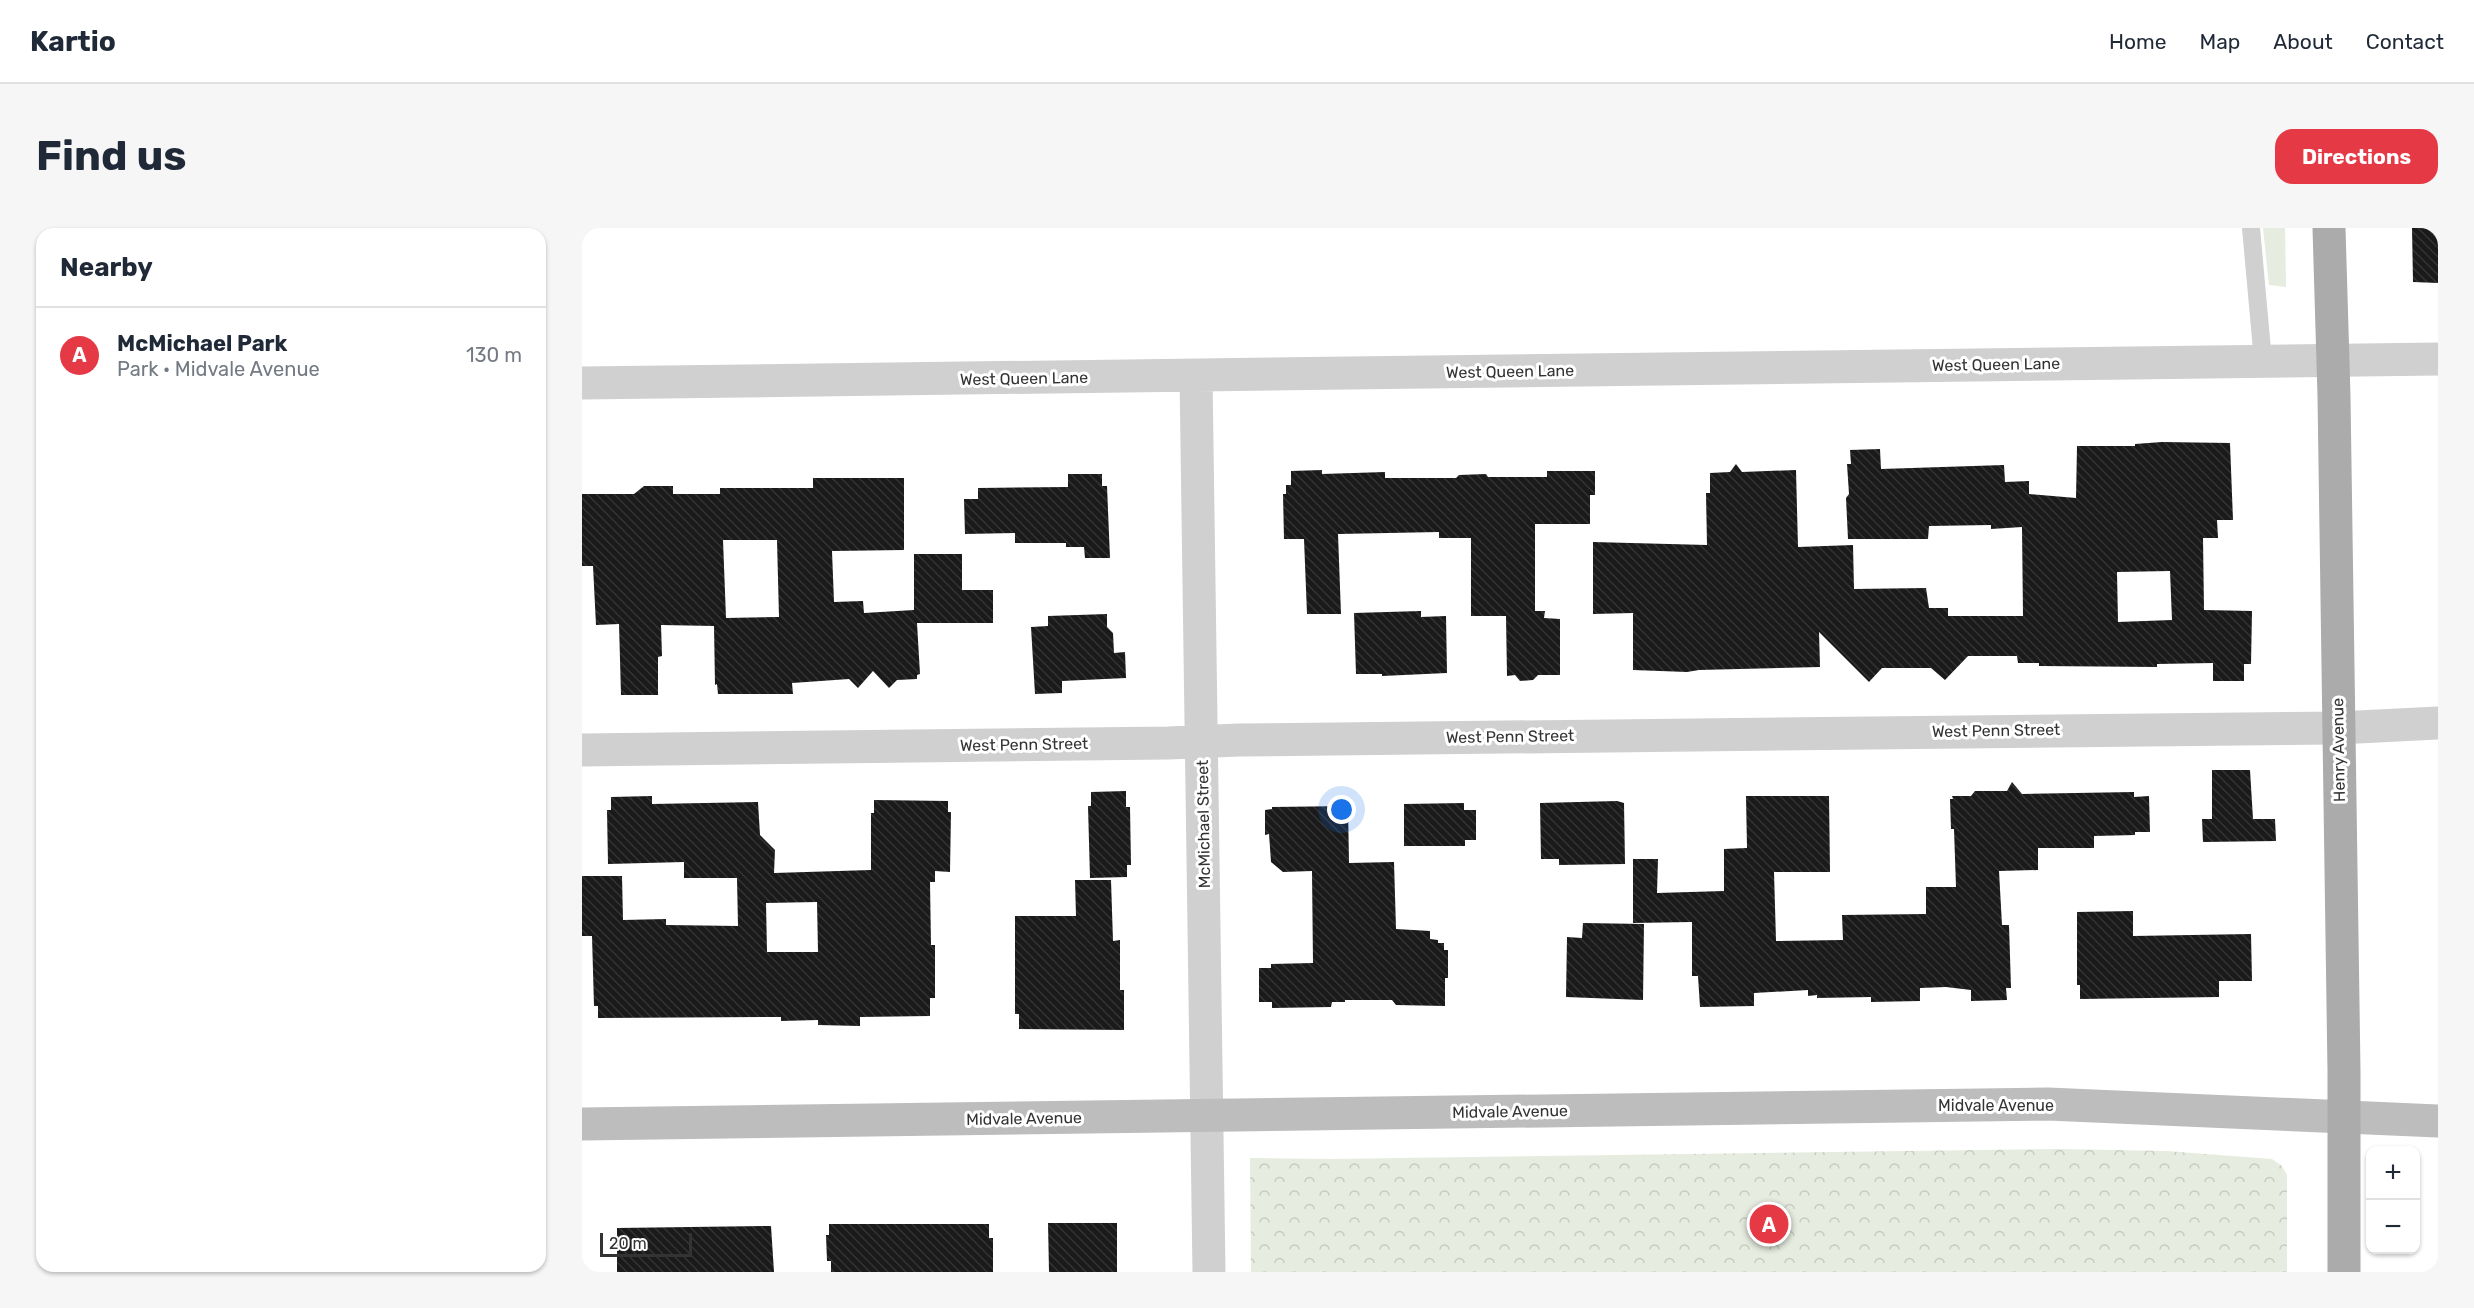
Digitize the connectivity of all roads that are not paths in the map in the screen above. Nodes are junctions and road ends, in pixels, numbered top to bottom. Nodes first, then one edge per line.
1 (2251, 228) edge
2 (2329, 228) edge
3 (2438, 359) edge
4 (2334, 360) junction
5 (2264, 361) junction
6 (1196, 376) junction
7 (582, 383) edge
8 (2438, 723) edge
9 (2338, 728) junction
10 (1201, 741) junction
11 (582, 750) edge
12 (1207, 1115) junction
13 (2343, 1117) junction
14 (2438, 1121) edge
15 (582, 1124) edge
16 (1209, 1272) edge
17 (2344, 1272) edge

1 - 5 lane
2 - 4 main road, Henry Avenue
3 - 4 street, West Queen Lane
4 - 5 street, West Queen Lane
4 - 9 main road, Henry Avenue
5 - 6 street, West Queen Lane
6 - 7 street, West Queen Lane
6 - 10 street, McMichael Street
8 - 9 street, West Penn Street
9 - 10 street, West Penn Street
9 - 13 main road, Henry Avenue
10 - 11 street, West Penn Street
10 - 12 street, McMichael Street
12 - 13 street, Midvale Avenue
12 - 15 street, Midvale Avenue
12 - 16 street, McMichael Street
13 - 14 street, Midvale Avenue
13 - 17 main road, Henry Avenue

